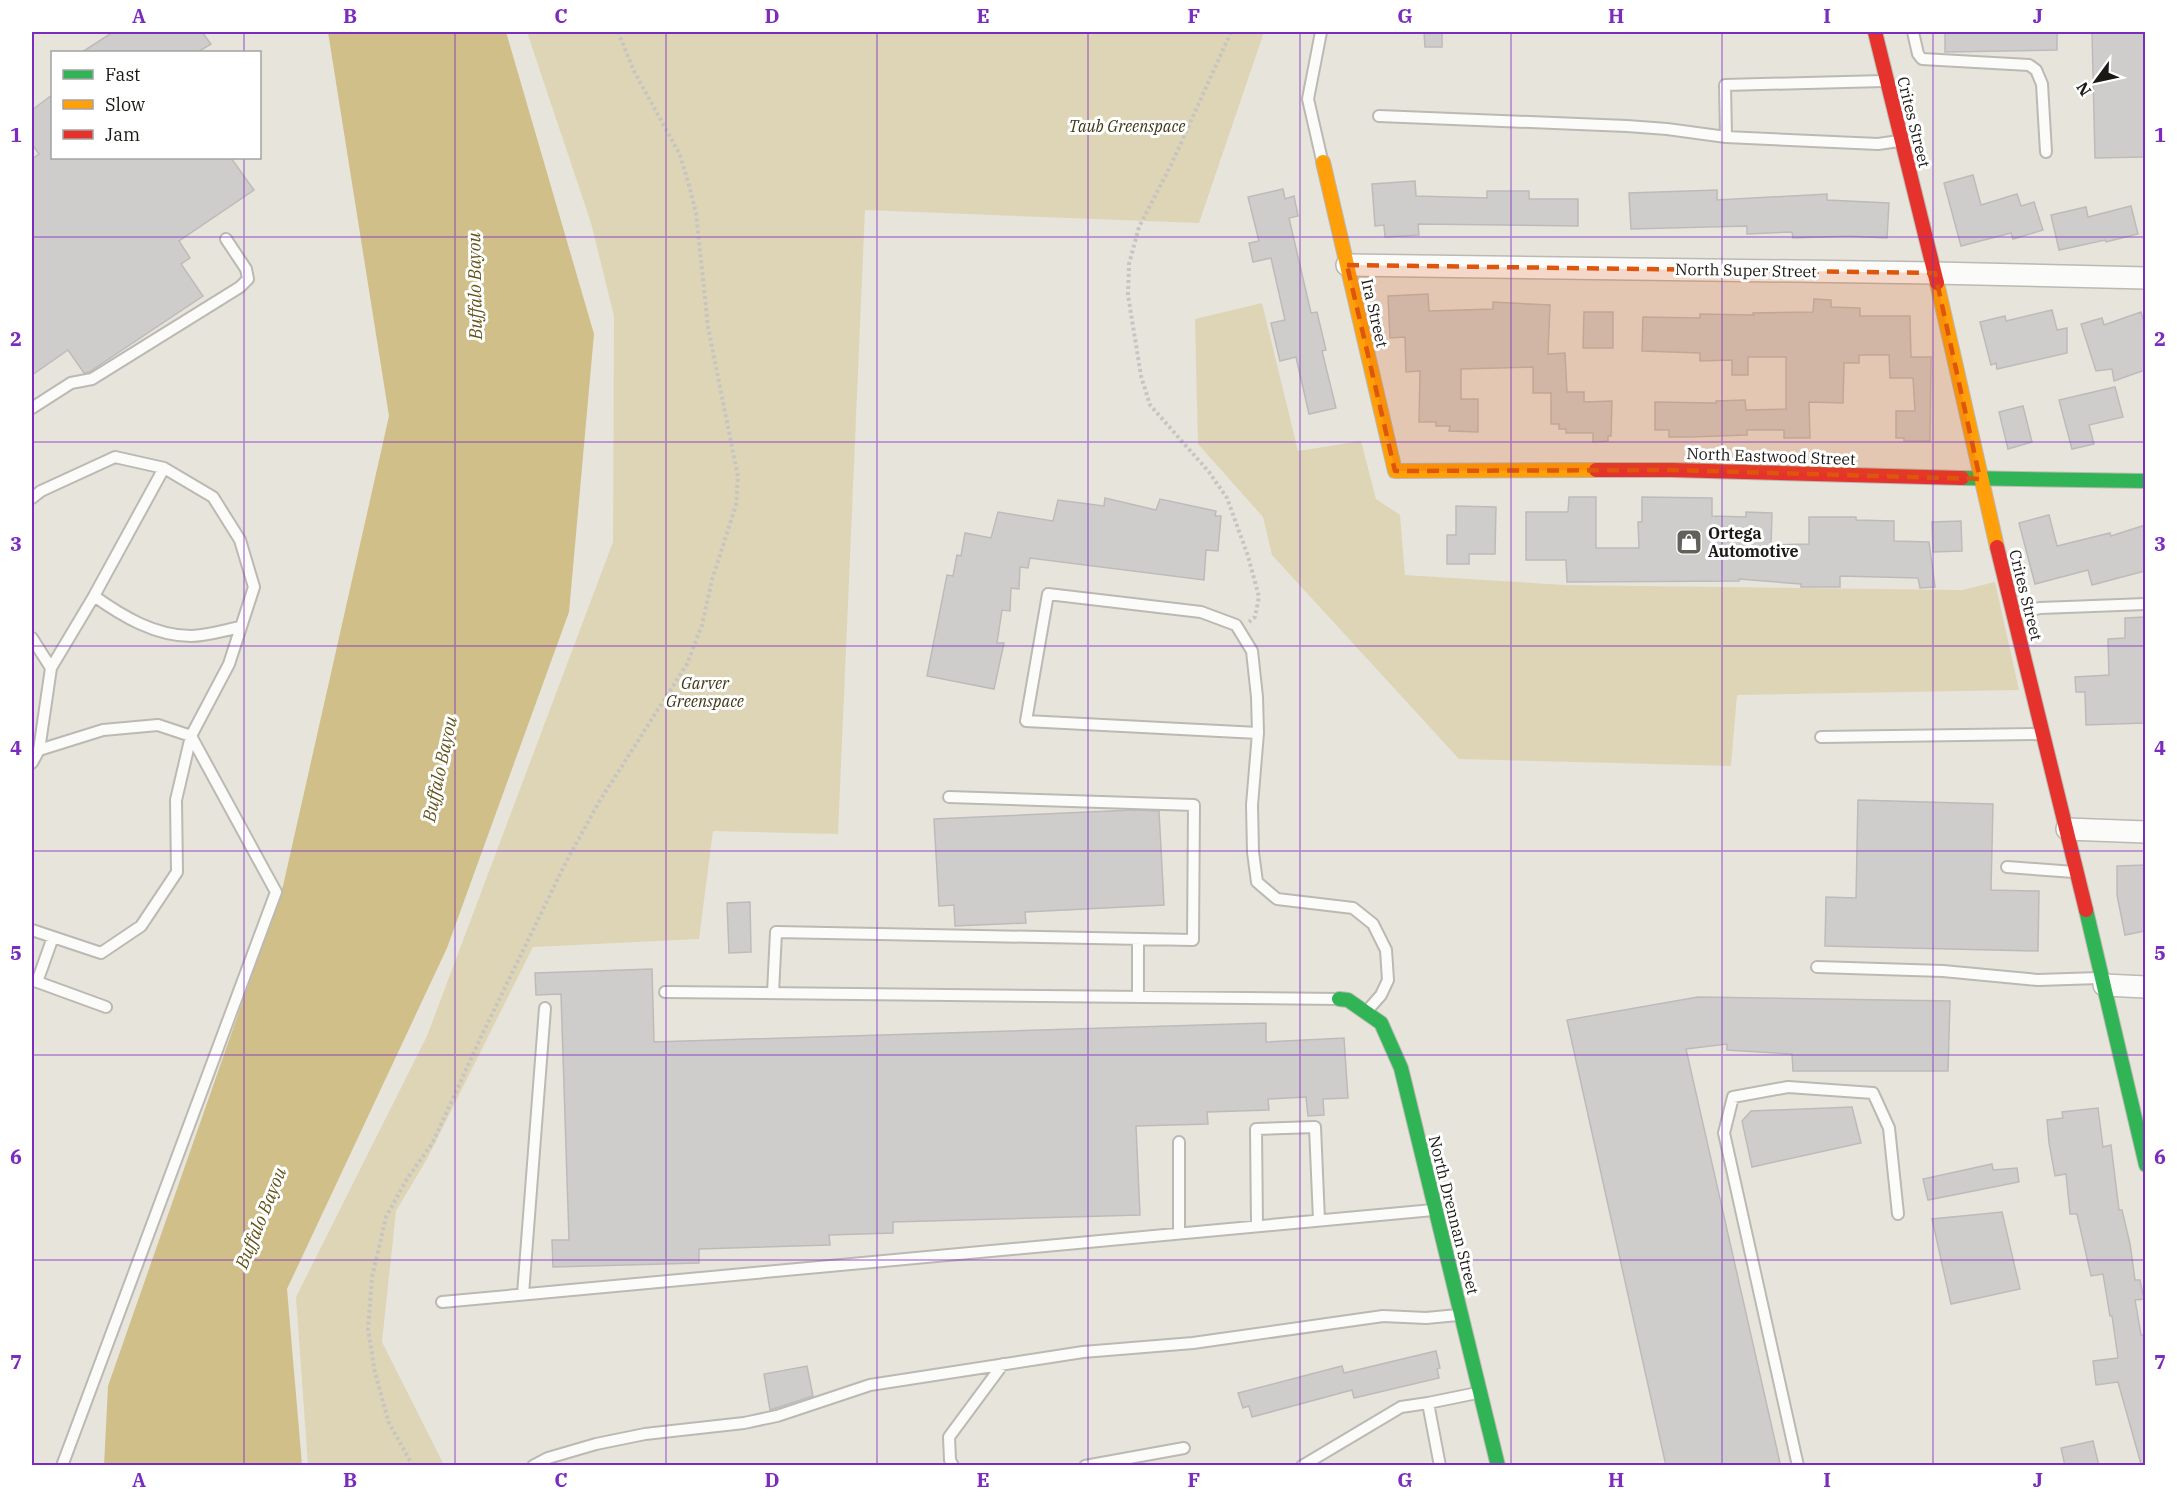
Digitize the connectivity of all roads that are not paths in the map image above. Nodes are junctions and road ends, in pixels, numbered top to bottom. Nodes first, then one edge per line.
1 (1321, 32) edge
2 (1875, 32) edge
3 (1913, 32) edge
4 (1887, 81) junction
5 (1379, 116) dead end
6 (1726, 137) junction
7 (1902, 140) junction
8 (2046, 152) dead end
9 (1323, 162) joint
10 (226, 239) dead end
11 (1347, 265) junction
12 (1935, 273) junction
13 (2145, 278) edge
14 (32, 408) edge
15 (164, 468) junction
16 (1395, 471) joint
17 (1980, 479) junction
18 (2145, 481) edge
19 (32, 498) edge
20 (94, 596) junction
21 (2145, 604) edge
22 (2013, 613) junction
23 (241, 627) junction
24 (32, 638) edge
25 (51, 668) junction
26 (1258, 733) junction
27 (2043, 734) junction
28 (191, 736) junction
29 (1821, 737) dead end
30 (39, 750) junction
31 (32, 763) edge
32 (950, 796) dead end
33 (2067, 829) junction
34 (2145, 832) edge
35 (2007, 867) dead end
36 (2077, 872) junction
37 (32, 930) edge
38 (53, 937) junction
39 (1138, 939) junction
40 (1817, 967) dead end
41 (34, 981) edge
42 (2103, 982) junction
43 (2145, 987) edge
44 (665, 992) dead end
45 (773, 993) junction
46 (1138, 997) junction
47 (1339, 999) joint
48 (106, 1007) dead end
49 (545, 1008) dead end
50 (1366, 1012) junction
51 (1179, 1142) dead end
52 (2145, 1165) edge
53 (1436, 1210) junction
54 (1898, 1214) dead end
55 (1319, 1220) junction
56 (1257, 1225) junction
57 (1179, 1232) junction
58 (523, 1294) junction
59 (442, 1302) dead end
60 (1461, 1315) junction
61 (1003, 1364) junction
62 (1480, 1393) junction
63 (1428, 1403) junction
64 (1184, 1448) dead end
65 (62, 1466) edge
66 (533, 1466) edge
67 (953, 1466) edge
68 (1085, 1466) edge
69 (1302, 1466) edge
70 (1440, 1466) edge
71 (1498, 1466) edge
72 (1798, 1466) edge

1 - 9 lane
2 - 4 street, Crites Street
3 - 8 lane
4 - 6 lane
4 - 7 street, Crites Street
5 - 6 lane
6 - 7 lane
7 - 12 street, Crites Street
9 - 11 street, Ira Street
10 - 14 lane
11 - 12 street, North Super Street
11 - 16 street, Ira Street
12 - 13 street, North Super Street
12 - 17 street, Crites Street
15 - 19 lane
15 - 20 lane
15 - 23 lane
16 - 17 street, North Eastwood Street
17 - 18 street, North Eastwood Street
17 - 22 street, Crites Street
20 - 23 lane
20 - 25 lane
21 - 22 lane
22 - 27 street, Crites Street
23 - 28 lane
24 - 25 lane
25 - 30 lane
26 - 26 lane
26 - 50 lane
27 - 29 lane
27 - 33 street, Crites Street
28 - 30 lane
28 - 38 lane
28 - 65 lane
30 - 31 lane
32 - 39 lane
33 - 34 street
33 - 36 street, Crites Street
35 - 36 lane
36 - 42 street, Crites Street
37 - 38 lane
38 - 41 lane
39 - 45 lane
39 - 46 lane
40 - 42 lane
41 - 48 lane
42 - 43 street
42 - 52 street, Crites Street
44 - 45 lane
45 - 46 lane
46 - 47 lane
47 - 50 street, North Drennan Street
49 - 58 lane
50 - 53 street, North Drennan Street
51 - 57 lane
53 - 55 lane
53 - 60 street, North Drennan Street
54 - 72 lane
55 - 56 lane
55 - 56 lane
56 - 57 lane
57 - 58 lane
58 - 59 lane
60 - 61 lane
60 - 62 street, North Drennan Street
61 - 66 lane
61 - 67 lane
62 - 63 lane
62 - 71 street, North Drennan Street
63 - 69 lane
63 - 70 lane
64 - 68 lane

